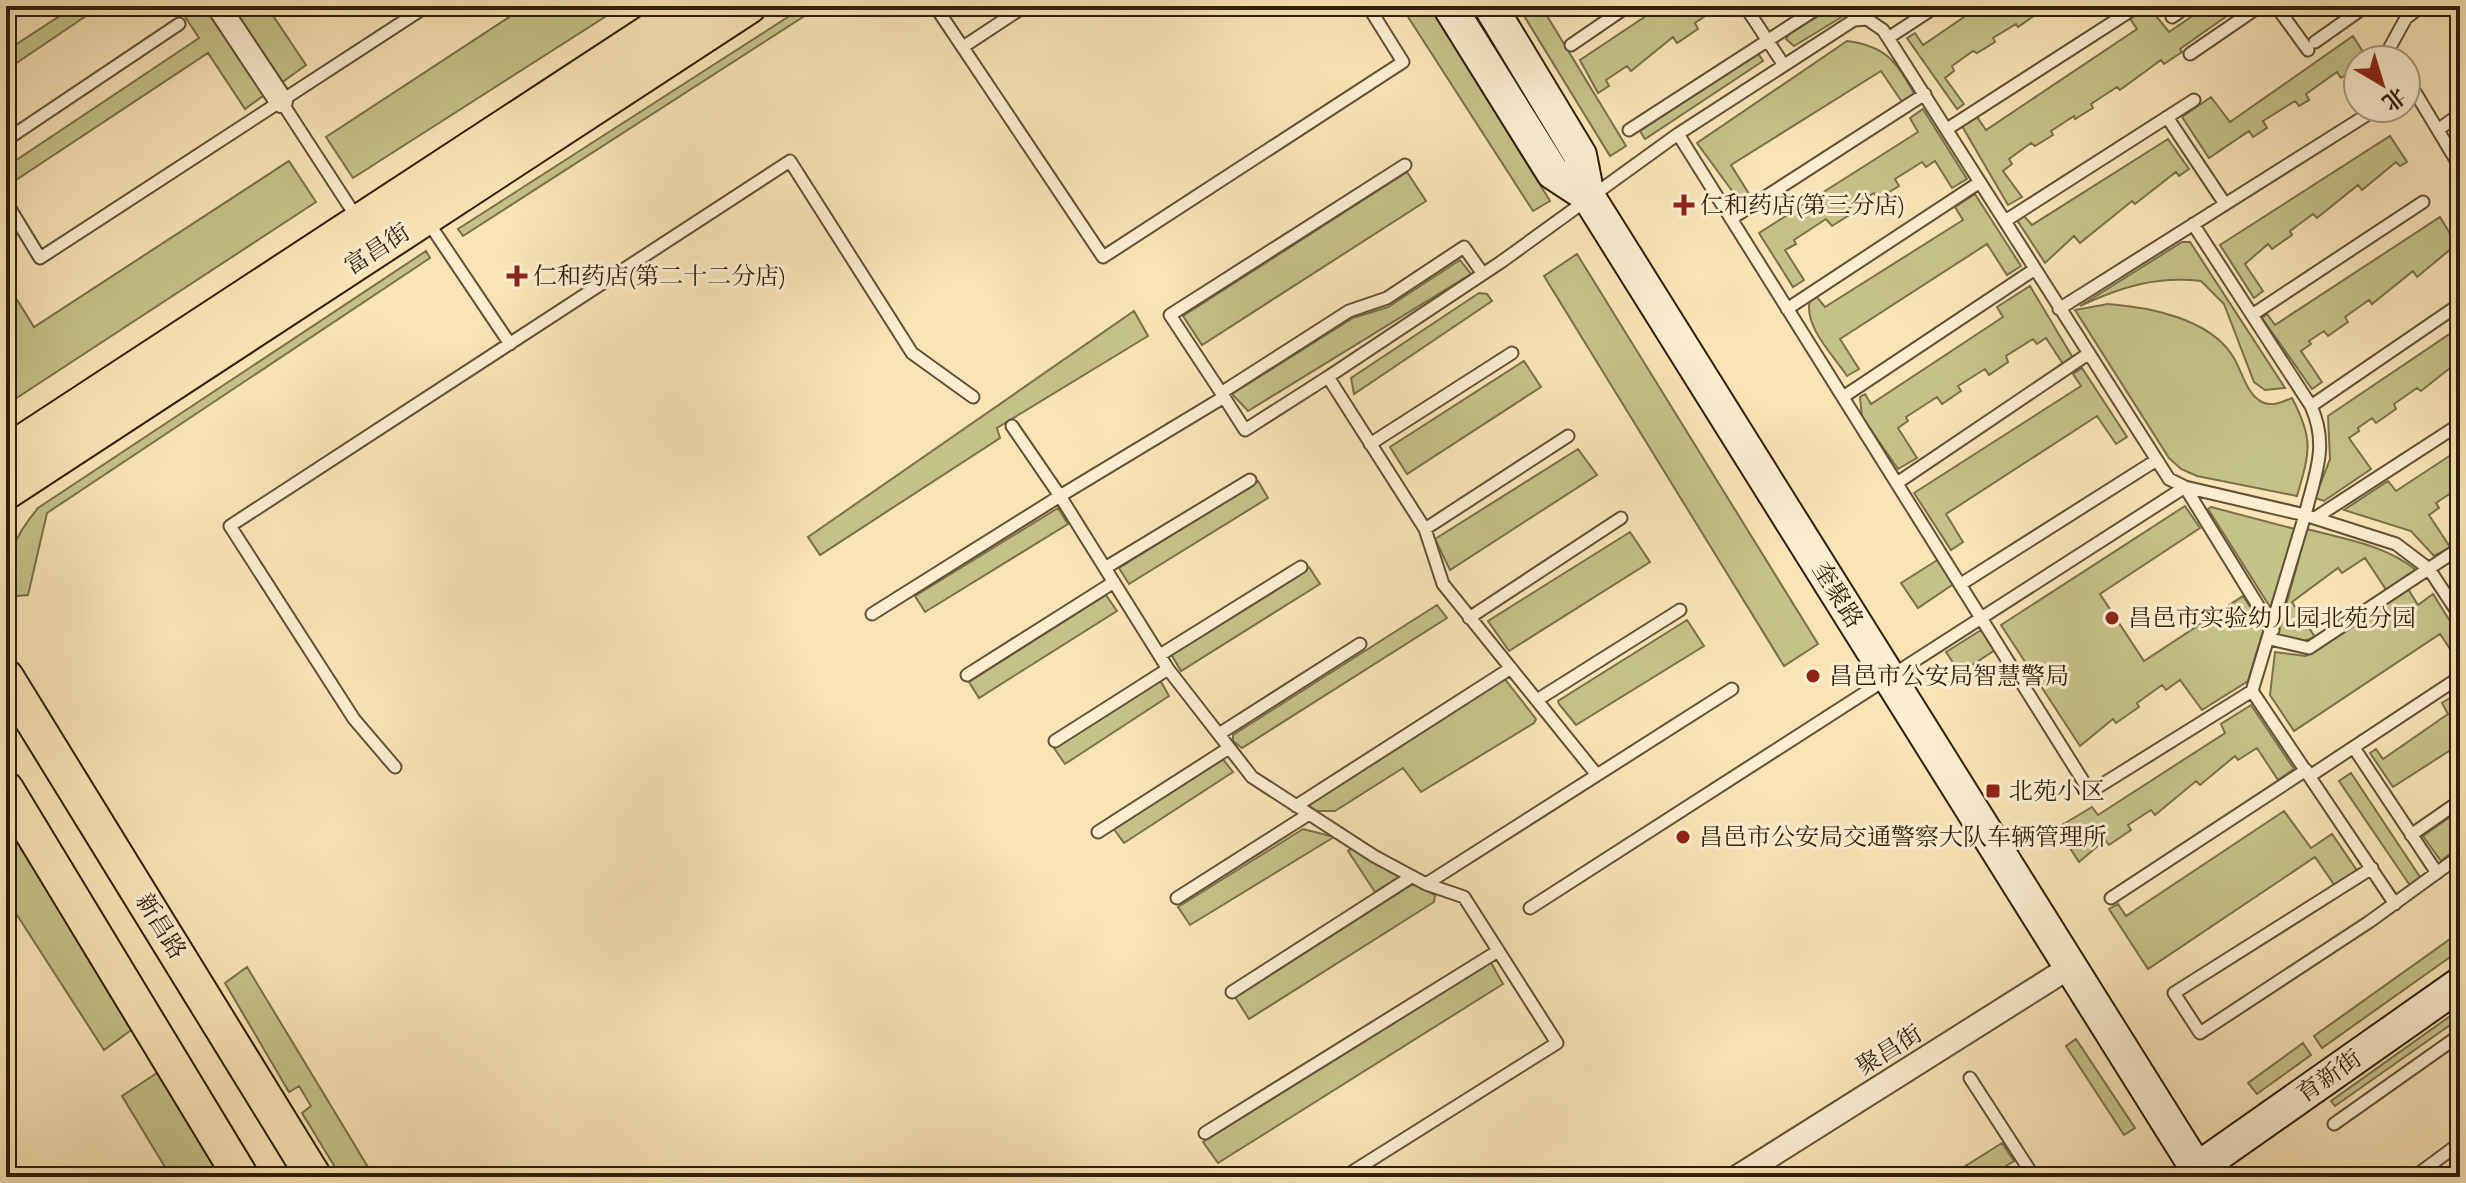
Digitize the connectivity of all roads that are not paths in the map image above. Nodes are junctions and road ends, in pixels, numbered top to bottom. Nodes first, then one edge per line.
1 (21, 6) edge
2 (218, 6) edge
3 (427, 6) edge
4 (689, 6) edge
5 (749, 6) edge
6 (935, 6) edge
7 (1025, 6) edge
8 (1368, 6) edge
9 (1449, 6) edge
10 (1490, 6) edge
11 (1628, 6) edge
12 (1745, 6) edge
13 (1821, 6) edge
14 (1869, 6) edge
15 (1937, 6) edge
16 (2188, 6) edge
17 (2260, 6) edge
18 (2276, 6) edge
19 (2366, 6) edge
20 (2422, 6) edge
21 (2135, 8) edge
22 (6, 16) edge
23 (2172, 17) dead end
24 (1867, 19) junction
25 (179, 24) dead end
26 (1888, 38) junction
27 (1768, 40) junction
28 (2392, 44) edge
29 (1571, 45) dead end
30 (963, 47) junction
31 (2190, 54) dead end
32 (1783, 64) junction
33 (1925, 94) junction
34 (2194, 100) dead end
35 (281, 101) junction
36 (2422, 102) edge
37 (2460, 114) edge
38 (2167, 117) junction
39 (2352, 124) edge
40 (1947, 129) junction
41 (2439, 129) junction
42 (1629, 130) dead end
43 (1678, 134) junction
44 (6, 140) edge
45 (1405, 165) dead end
46 (2460, 167) edge
47 (1980, 182) junction
48 (1588, 196) junction
49 (6, 202) edge
50 (2423, 202) dead end
51 (2225, 204) junction
52 (426, 217) junction
53 (1731, 219) junction
54 (360, 221) junction
55 (2005, 221) junction
56 (2193, 224) junction
57 (2035, 269) junction
58 (1483, 274) junction
59 (2460, 304) edge
60 (1787, 309) junction
61 (2059, 309) junction
62 (2252, 315) junction
63 (510, 344) junction
64 (1512, 353) dead end
65 (2088, 354) junction
66 (1328, 377) junction
67 (1223, 395) junction
68 (973, 397) dead end
69 (1843, 397) junction
70 (2311, 406) junction
71 (2460, 424) edge
72 (1012, 426) dead end
73 (1568, 436) dead end
74 (1370, 444) junction
75 (6, 453) edge
76 (2155, 461) junction
77 (1250, 480) dead end
78 (1897, 483) junction
79 (2185, 487) junction
80 (6, 492) edge
81 (1060, 496) junction
82 (2310, 516) junction
83 (1621, 518) dead end
84 (1425, 529) junction
85 (2460, 548) edge
86 (1301, 567) dead end
87 (1105, 568) junction
88 (2429, 569) junction
89 (1114, 582) junction
90 (1961, 584) junction
91 (1680, 610) dead end
92 (872, 614) dead end
93 (2460, 616) edge
94 (1982, 617) junction
95 (1469, 618) junction
96 (2272, 635) junction
97 (1360, 644) dead end
98 (1160, 655) junction
99 (1511, 668) junction
100 (1168, 669) junction
101 (967, 675) dead end
102 (6, 677) edge
103 (2460, 677) edge
104 (1890, 678) junction
105 (1732, 689) dead end
106 (2252, 691) junction
107 (1537, 700) junction
108 (1219, 734) junction
109 (1055, 741) dead end
110 (1229, 748) junction
111 (2354, 748) junction
112 (395, 767) dead end
113 (2308, 773) junction
114 (1597, 775) junction
115 (6, 789) edge
116 (2460, 801) edge
117 (1296, 806) junction
118 (1309, 814) junction
119 (1098, 832) dead end
120 (2411, 835) junction
121 (2460, 856) edge
122 (2372, 868) junction
123 (2437, 873) junction
124 (1411, 877) junction
125 (1426, 884) junction
126 (1177, 898) dead end
127 (2111, 898) dead end
128 (2395, 904) junction
129 (1530, 908) dead end
130 (1498, 951) junction
131 (2070, 967) junction
132 (2460, 984) edge
133 (1232, 992) dead end
134 (2460, 1035) edge
135 (1970, 1078) dead end
136 (2334, 1124) dead end
137 (1205, 1133) dead end
138 (2460, 1143) edge
139 (2200, 1173) edge
140 (241, 1177) edge
141 (314, 1177) edge
142 (1344, 1177) edge
143 (1737, 1177) edge
144 (2034, 1177) edge
145 (2414, 1177) edge

1 - 22 lane
2 - 35 street
3 - 35 lane
4 - 54 main road, 富昌街
5 - 52 main road, 富昌街
6 - 30 lane
7 - 30 lane
8 - 30 lane
9 - 48 street
10 - 48 street, 奎聚路
11 - 29 lane
12 - 27 lane
13 - 27 lane
14 - 24 lane
15 - 26 lane
16 - 23 lane
17 - 31 lane
18 - 19 lane
20 - 28 lane
21 - 40 lane
24 - 26 lane
24 - 32 lane
25 - 44 lane
26 - 33 lane
27 - 32 lane
27 - 42 lane
32 - 43 lane
33 - 40 lane
33 - 53 lane
34 - 38 lane
35 - 49 lane
35 - 54 lane
36 - 41 lane
37 - 41 lane
38 - 51 lane
38 - 55 lane
39 - 51 lane
40 - 47 lane
41 - 46 lane
43 - 48 lane
43 - 53 lane
45 - 67 lane
47 - 55 lane
47 - 60 lane
48 - 58 lane
48 - 104 street, 奎聚路
50 - 62 lane
51 - 56 lane
52 - 63 lane
52 - 80 main road, 富昌街
53 - 60 lane
54 - 75 main road, 富昌街
55 - 57 lane
56 - 61 lane
56 - 62 lane
57 - 61 lane
57 - 69 lane
58 - 66 lane
58 - 67 lane
59 - 70 lane
60 - 69 lane
61 - 65 lane
62 - 70 lane
63 - 68 lane
63 - 112 lane
64 - 74 lane
65 - 76 lane
65 - 78 lane
66 - 67 lane
66 - 74 lane
67 - 81 lane
69 - 78 lane
70 - 82 lane
71 - 82 lane
72 - 81 lane
73 - 84 lane
74 - 84 lane
76 - 79 lane
76 - 90 lane
77 - 87 lane
78 - 90 lane
79 - 82 lane
79 - 94 lane
79 - 96 lane
81 - 87 lane
81 - 92 lane
82 - 88 lane
82 - 96 lane
83 - 95 lane
84 - 95 lane
85 - 88 lane
86 - 98 lane
87 - 89 lane
88 - 93 lane
88 - 96 lane
89 - 98 lane
89 - 101 lane
90 - 94 lane
91 - 107 lane
94 - 104 lane
94 - 106 lane
95 - 99 lane
96 - 106 lane
97 - 108 lane
98 - 100 lane
99 - 107 lane
99 - 117 lane
100 - 108 lane
100 - 109 lane
102 - 141 main road, 新昌路
103 - 111 lane
104 - 129 lane
104 - 131 street, 奎聚路
105 - 114 lane
106 - 113 lane
107 - 114 lane
108 - 110 lane
110 - 117 lane
110 - 119 lane
111 - 113 lane
111 - 120 lane
113 - 122 lane
113 - 127 lane
114 - 125 lane
115 - 140 main road
116 - 120 lane
117 - 118 lane
118 - 124 lane
118 - 126 lane
120 - 123 lane
121 - 123 lane
122 - 128 lane
122 - 128 lane
123 - 128 lane
124 - 125 lane
124 - 133 lane
125 - 130 lane
130 - 137 lane
130 - 142 lane
131 - 139 street, 奎聚路
131 - 143 street, 聚昌街
132 - 139 street, 育新街
134 - 136 lane
135 - 144 lane
138 - 145 lane

